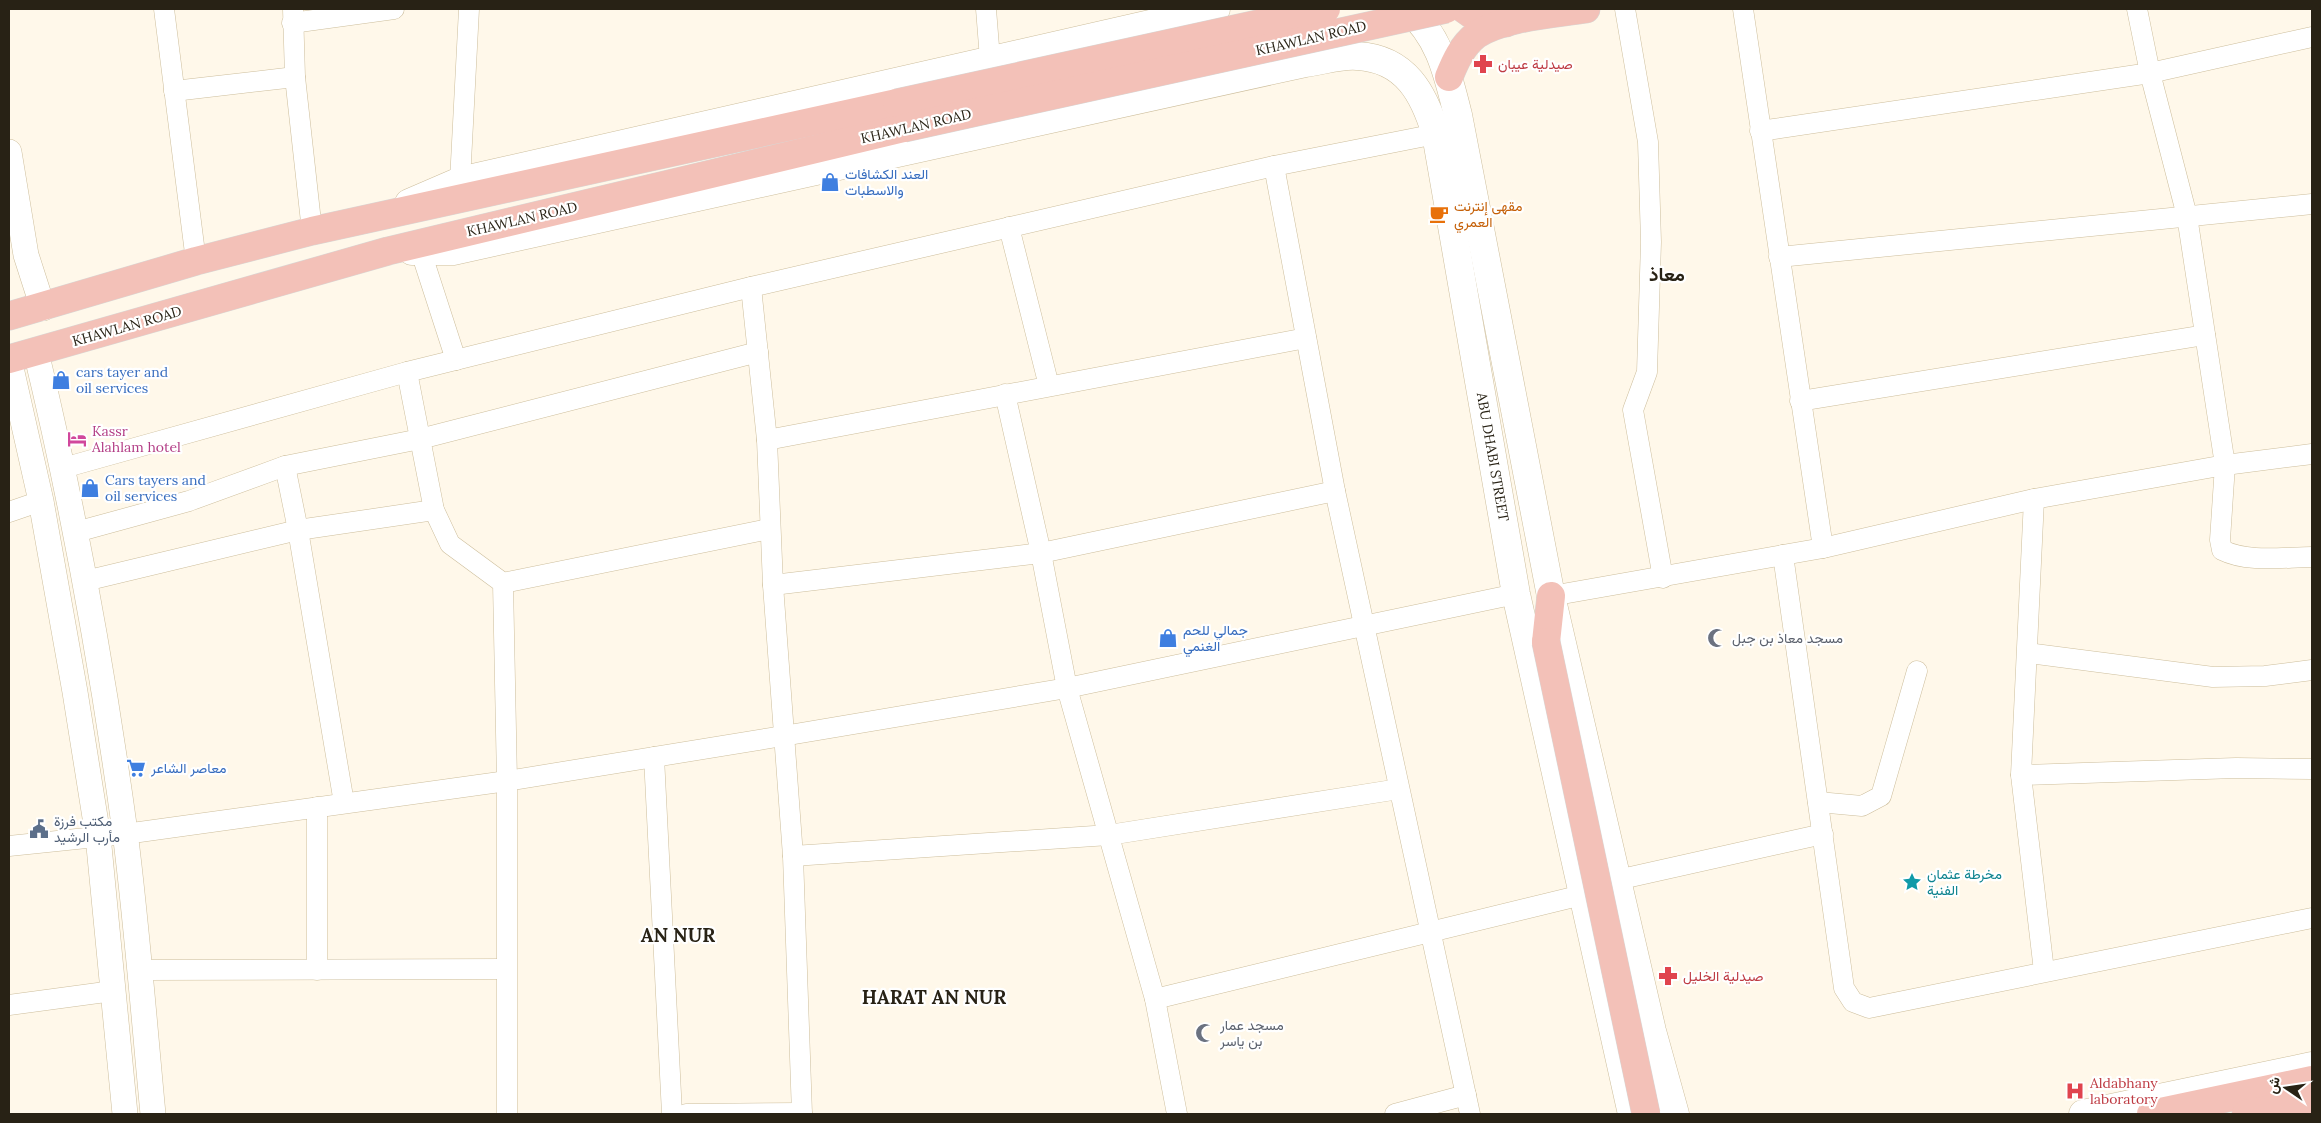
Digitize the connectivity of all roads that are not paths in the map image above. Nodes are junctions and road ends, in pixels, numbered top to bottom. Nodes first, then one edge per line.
1 (164, 9) edge
2 (394, 9) edge
3 (469, 9) edge
4 (986, 9) edge
5 (1216, 9) edge
6 (1296, 9) edge
7 (1326, 9) edge
8 (1407, 9) edge
9 (1446, 9) edge
10 (1464, 9) edge
11 (1583, 9) edge
12 (1626, 9) edge
13 (1743, 9) edge
14 (2137, 9) edge
15 (292, 16) edge
16 (1506, 23) junction
17 (2312, 37) edge
18 (1358, 55) joint
19 (990, 58) junction
20 (1305, 63) junction
21 (2150, 73) junction
22 (295, 77) junction
23 (1449, 77) junction
24 (174, 91) junction
25 (1760, 131) junction
26 (1436, 134) junction
27 (9, 152) edge
28 (1274, 166) junction
29 (1456, 166) junction
30 (460, 181) junction
31 (2312, 204) edge
32 (381, 214) junction
33 (2187, 216) junction
34 (1009, 227) junction
35 (312, 231) junction
36 (388, 251) junction
37 (421, 252) junction
38 (1779, 256) junction
39 (196, 261) junction
40 (751, 288) junction
41 (43, 308) junction
42 (9, 316) edge
43 (2205, 335) junction
44 (1306, 338) junction
45 (36, 352) junction
46 (758, 352) junction
47 (9, 359) edge
48 (456, 360) junction
49 (407, 372) junction
50 (1049, 386) junction
51 (1005, 394) junction
52 (1800, 401) junction
53 (420, 439) junction
54 (767, 440) junction
55 (2312, 454) edge
56 (2226, 465) junction
57 (285, 466) junction
58 (62, 468) junction
59 (1335, 491) junction
60 (2034, 499) junction
61 (41, 501) junction
62 (434, 510) junction
63 (9, 512) edge
64 (769, 529) junction
65 (298, 530) junction
66 (76, 532) junction
67 (1823, 548) junction
68 (1041, 553) junction
69 (1783, 555) junction
70 (2312, 557) edge
71 (1663, 578) junction
72 (85, 581) junction
73 (503, 583) junction
74 (773, 585) junction
75 (1516, 594) junction
76 (1551, 596) junction
77 (1363, 624) junction
78 (2028, 653) junction
79 (2312, 670) edge
80 (1917, 671) dead end
81 (1067, 688) junction
82 (784, 736) junction
83 (654, 756) junction
84 (2312, 769) edge
85 (2021, 775) junction
86 (507, 781) junction
87 (1398, 789) junction
88 (1818, 802) junction
89 (344, 803) junction
90 (317, 807) junction
91 (125, 834) junction
92 (1109, 834) junction
93 (1823, 834) junction
94 (98, 836) junction
95 (9, 846) edge
96 (794, 856) junction
97 (1617, 880) junction
98 (1582, 895) junction
99 (2312, 918) edge
100 (1430, 931) junction
101 (506, 969) junction
102 (140, 970) junction
103 (317, 970) junction
104 (2044, 970) junction
105 (114, 991) junction
106 (1156, 999) junction
107 (9, 1006) edge
108 (1652, 1030) junction
109 (1616, 1042) junction
110 (2312, 1066) edge
111 (2312, 1080) edge
112 (2312, 1101) edge
113 (1468, 1105) edge
114 (802, 1113) edge
115 (124, 1114) edge
116 (153, 1114) edge
117 (506, 1114) edge
118 (672, 1114) edge
119 (686, 1114) edge
120 (1177, 1114) edge
121 (1395, 1114) edge
122 (1632, 1114) edge
123 (1646, 1114) edge
124 (1674, 1114) edge
125 (2083, 1114) edge
126 (2152, 1114) edge
127 (2246, 1114) edge

1 - 24 street
2 - 15 street
3 - 30 street
4 - 19 street
5 - 19 main road, KHAWLAN ROAD
6 - 20 main road
7 - 32 main road, KHAWLAN ROAD, bridge
8 - 23 main road, ABU DHABI STREET
9 - 36 main road, KHAWLAN ROAD, bridge
10 - 16 main road
11 - 16 main road
12 - 71 street
13 - 25 street
14 - 21 street
15 - 22 street
16 - 23 main road
17 - 21 street
18 - 20 main road, KHAWLAN ROAD
18 - 26 main road, ABU DHABI STREET
19 - 30 main road, KHAWLAN ROAD
20 - 37 main road, KHAWLAN ROAD
21 - 25 street
21 - 33 street
22 - 24 street
22 - 35 street
23 - 29 main road, ABU DHABI STREET
24 - 39 street
25 - 38 street
26 - 28 street
26 - 29 main road, ABU DHABI STREET
27 - 41 street
28 - 34 street
28 - 44 street
29 - 75 main road, ABU DHABI STREET
29 - 76 main road, ABU DHABI STREET
30 - 32 main road, KHAWLAN ROAD
31 - 33 street
32 - 35 main road, KHAWLAN ROAD
33 - 38 street
33 - 43 street
34 - 40 street
34 - 50 street
35 - 39 main road, KHAWLAN ROAD
36 - 37 main road, KHAWLAN ROAD
36 - 45 main road, KHAWLAN ROAD
37 - 48 street
38 - 52 street
39 - 41 main road, KHAWLAN ROAD
40 - 46 street
40 - 48 street
41 - 42 main road, KHAWLAN ROAD
43 - 52 street
43 - 56 street
44 - 50 street
44 - 59 street
45 - 47 main road, KHAWLAN ROAD
45 - 58 street
46 - 53 street
46 - 54 street
47 - 61 street
48 - 49 street
49 - 53 street
49 - 58 street
50 - 51 street
51 - 54 street
51 - 68 street
52 - 67 street
53 - 57 street
53 - 62 street
54 - 64 street
55 - 56 street
56 - 60 street
56 - 70 street
57 - 65 street
57 - 66 street
58 - 66 street
59 - 68 street
59 - 77 street
60 - 67 street
60 - 78 street
61 - 63 street
61 - 94 street
62 - 65 street
62 - 73 street
64 - 73 street
64 - 74 street
65 - 72 street
65 - 89 street
66 - 72 street
67 - 69 street
68 - 74 street
68 - 81 street
69 - 71 street
69 - 88 street
71 - 76 street
72 - 91 street
73 - 86 street
74 - 82 street
75 - 77 street
75 - 98 main road, ABU DHABI STREET
76 - 97 main road, ABU DHABI STREET
76 - 123 main road, bridge
77 - 81 street
77 - 87 street
78 - 79 street
78 - 85 street
80 - 88 street
81 - 82 street
81 - 92 street
82 - 83 street
82 - 96 street
83 - 86 street
83 - 118 street
84 - 85 street
85 - 104 street
86 - 89 street
86 - 101 street
87 - 92 street
87 - 100 street
88 - 93 street
89 - 90 street
90 - 91 street
90 - 103 street
91 - 94 street
91 - 102 street
92 - 96 street
92 - 106 street
93 - 97 street
93 - 104 street
94 - 95 street
94 - 105 street
96 - 114 street
97 - 108 main road, ABU DHABI STREET
98 - 100 street
98 - 109 main road, ABU DHABI STREET
99 - 104 street
100 - 106 street
100 - 113 street
101 - 103 street
101 - 117 street
102 - 103 street
102 - 116 street
105 - 107 street
105 - 115 street
106 - 120 street
108 - 109 main road
108 - 124 main road, ABU DHABI STREET
109 - 122 main road, ABU DHABI STREET
110 - 125 main road
111 - 126 main road
112 - 127 main road
113 - 121 street
114 - 119 street

